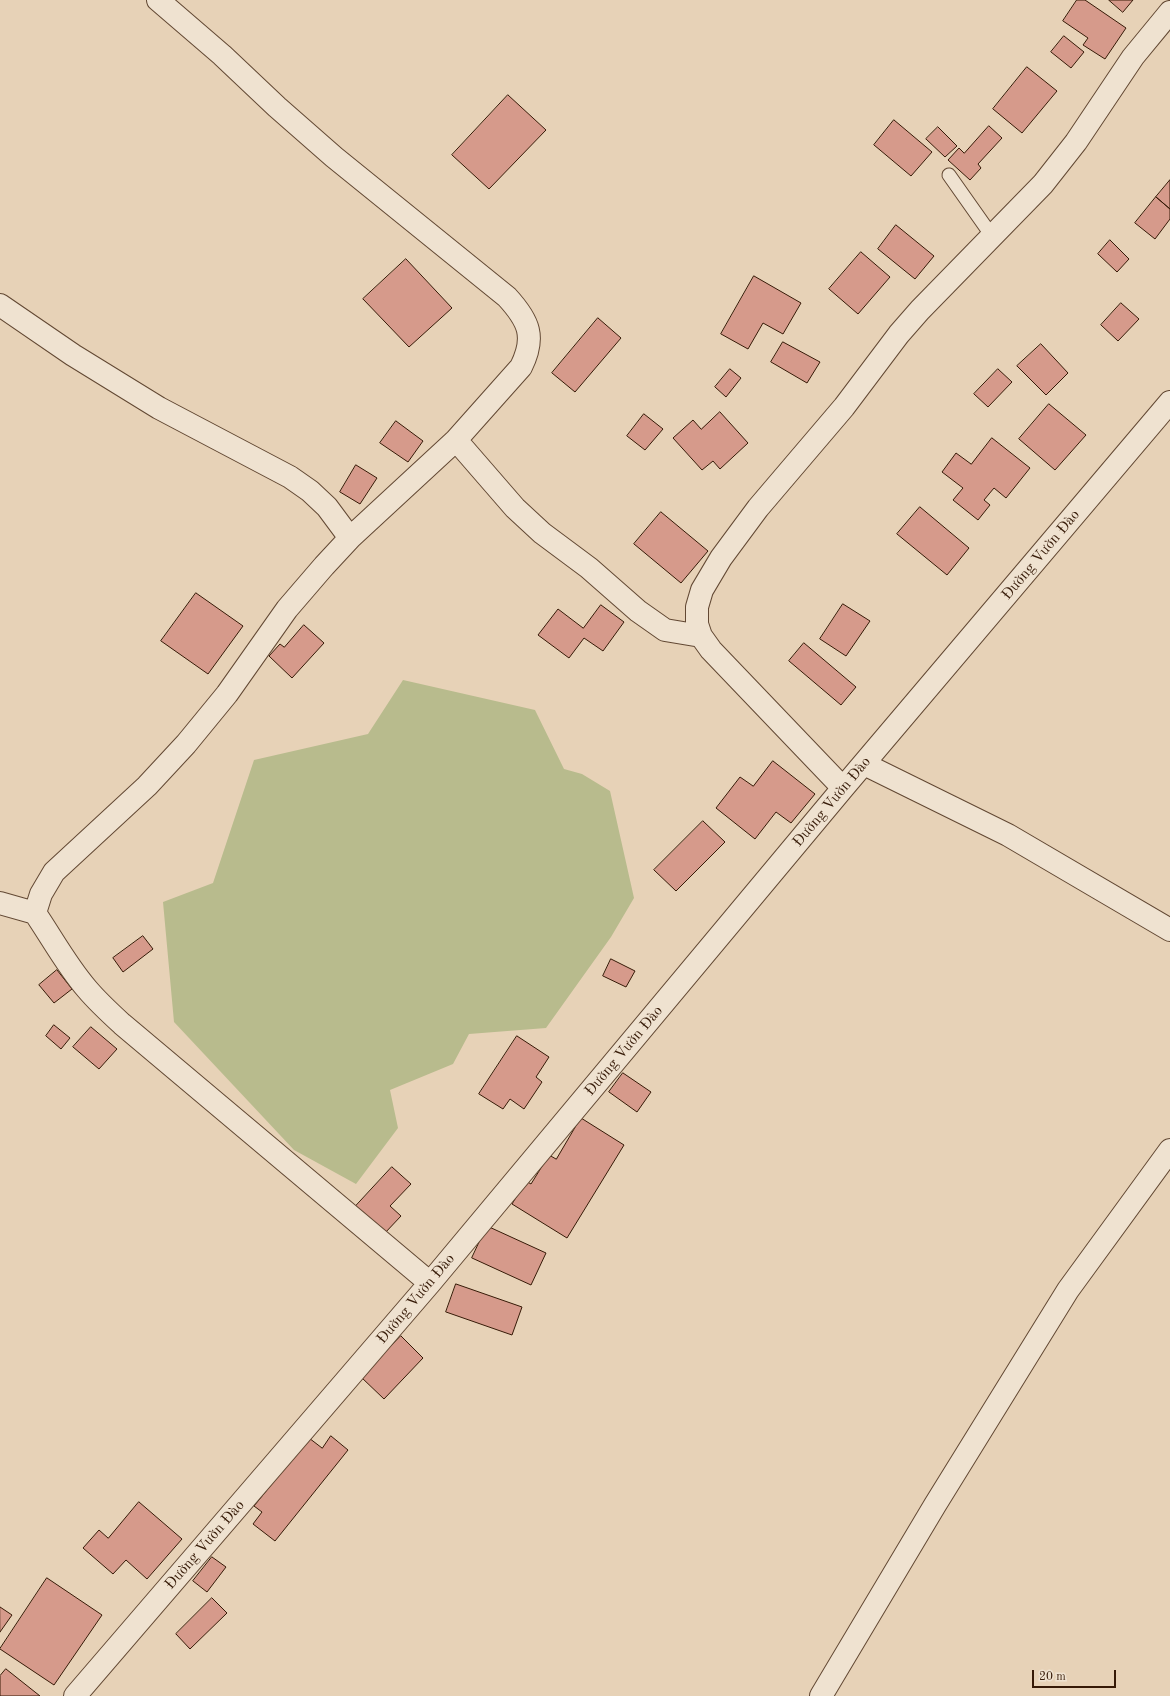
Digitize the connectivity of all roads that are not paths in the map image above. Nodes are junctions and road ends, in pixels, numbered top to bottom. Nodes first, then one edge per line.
1 (158, 0) edge
2 (1170, 12) edge
3 (949, 175) dead end
4 (992, 236) junction
5 (0, 305) edge
6 (1170, 402) edge
7 (456, 440) junction
8 (350, 538) junction
9 (701, 636) junction
10 (864, 764) junction
11 (843, 788) junction
12 (0, 903) edge
13 (35, 913) junction
14 (1170, 930) edge
15 (1170, 1150) edge
16 (430, 1283) junction
17 (75, 1696) edge
18 (821, 1696) edge

1 - 7 street
2 - 4 street
3 - 4 lane
4 - 9 street
5 - 8 street
6 - 10 street, Đường Vườn Đào
7 - 8 street
7 - 9 street
8 - 13 street
9 - 11 street
10 - 11 street, Đường Vườn Đào
10 - 14 street
11 - 16 street, Đường Vườn Đào
12 - 13 street
13 - 16 street
15 - 18 street
16 - 17 street, Đường Vườn Đào

